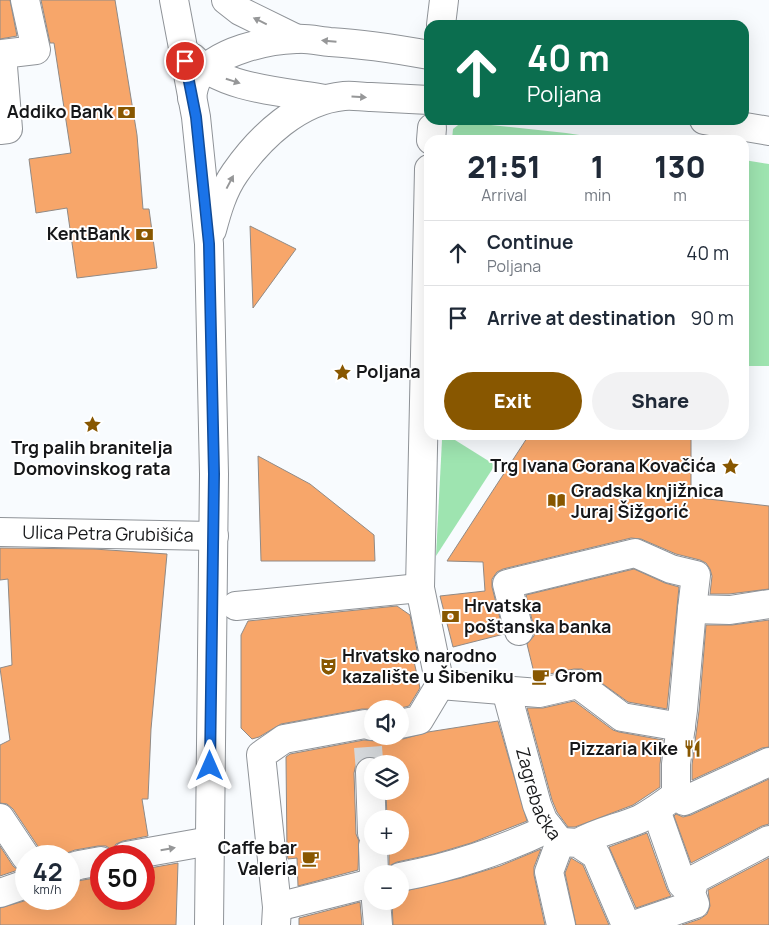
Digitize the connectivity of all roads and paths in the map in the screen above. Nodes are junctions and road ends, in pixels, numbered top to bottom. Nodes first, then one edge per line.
1 (25, 0) edge
2 (174, 0) edge
3 (226, 0) edge
4 (444, 0) edge
5 (442, 20) edge
6 (297, 39) junction
7 (182, 43) junction
8 (424, 55) edge
9 (205, 69) junction
10 (192, 98) junction
11 (325, 100) junction
12 (424, 100) edge
13 (736, 125) edge
14 (0, 130) edge
15 (769, 130) edge
16 (209, 244) junction
17 (425, 440) edge
18 (0, 532) edge
19 (214, 536) junction
20 (422, 596) junction
21 (769, 604) edge
22 (236, 606) dead end
23 (692, 608) junction
24 (519, 631) dead end
25 (440, 685) junction
26 (506, 690) junction
27 (409, 722) edge
28 (364, 724) edge
29 (681, 727) junction
30 (371, 745) edge
31 (769, 762) edge
32 (666, 802) junction
33 (372, 810) edge
34 (0, 818) edge
35 (562, 838) junction
36 (769, 840) edge
37 (210, 841) junction
38 (18, 845) edge
39 (155, 851) edge
40 (409, 876) edge
41 (364, 886) edge
42 (15, 888) edge
43 (0, 893) edge
44 (691, 893) junction
45 (377, 910) edge
46 (276, 916) edge
47 (209, 925) edge
48 (378, 925) edge
49 (561, 925) edge
50 (626, 925) edge
51 (634, 925) edge

1 - 14 street
2 - 7 street
6 -> 3 street
4 - 5 street
8 -> 6 street
6 - 9 street
7 - 9 street
7 - 10 street
9 - 10 street
9 -> 11 street
10 - 16 street
11 -> 12 street
16 -> 11 street
13 - 15 street
16 - 19 street
17 - 20 street
18 - 19 street, Ulica Petra Grubišića
19 - 37 street
20 - 22 street
20 - 25 street
21 - 23 street
23 - 24 street
23 - 29 street
25 - 26 street
25 - 27 street
26 - 29 street
26 - 35 street, Zagrebačka
28 - 46 street
29 - 32 street
30 - 33 street
31 - 32 street
32 - 35 street
32 - 44 street
34 - 38 street
35 - 40 street
35 - 49 street, Zagrebačka
35 - 50 street
36 - 44 street
39 -> 37 street
37 - 47 street
41 - 46 street
42 - 43 street
44 - 51 street
45 - 48 street

